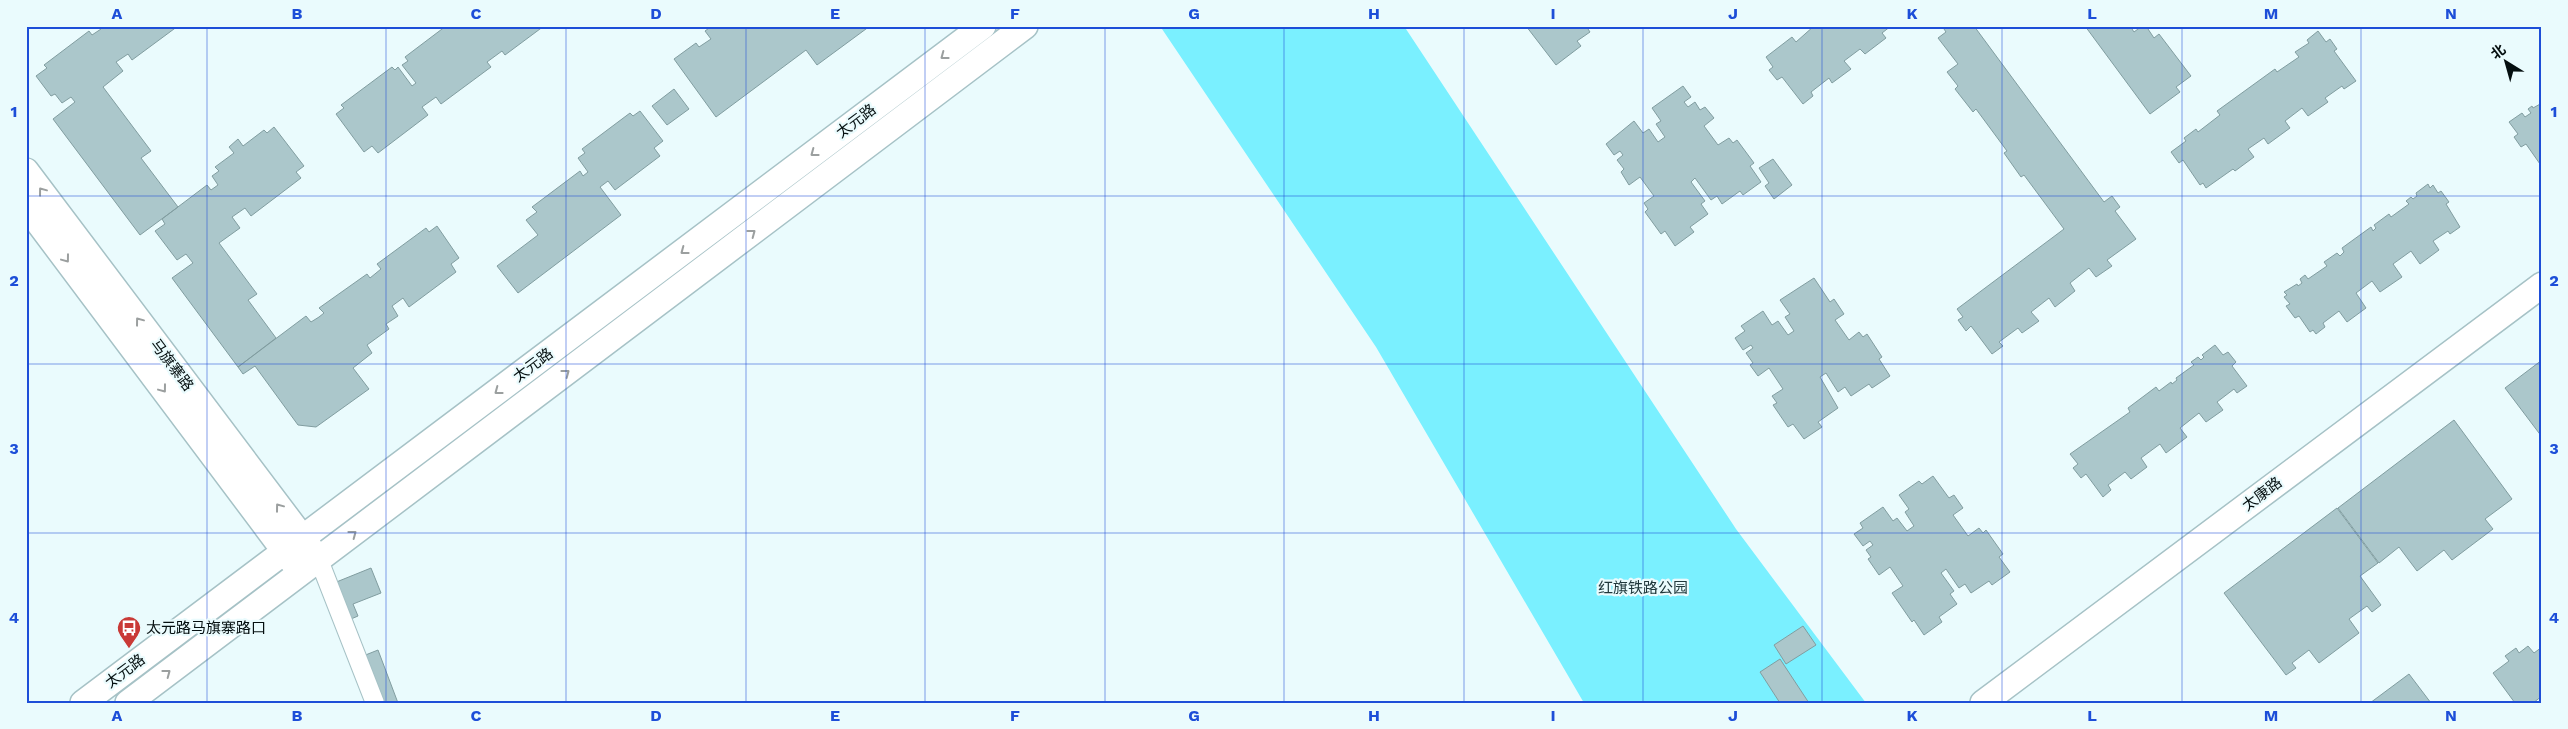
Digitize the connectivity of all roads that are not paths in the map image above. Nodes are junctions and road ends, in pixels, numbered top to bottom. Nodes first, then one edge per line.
1 (983, 26) edge
2 (1025, 26) edge
3 (26, 171) edge
4 (26, 206) edge
5 (2542, 284) edge
6 (293, 544) junction
7 (310, 566) junction
8 (83, 703) edge
9 (128, 703) edge
10 (375, 703) edge
11 (1983, 703) edge

1 -> 6 main road, 太元路
7 -> 2 main road, 太元路
6 -> 3 main road, 马旗寨路
4 -> 6 main road, 马旗寨路
5 - 11 main road, 太康路
6 - 7 main road, 马旗寨路
6 - 8 main road, 太元路
9 -> 7 main road, 太元路
7 - 10 street

